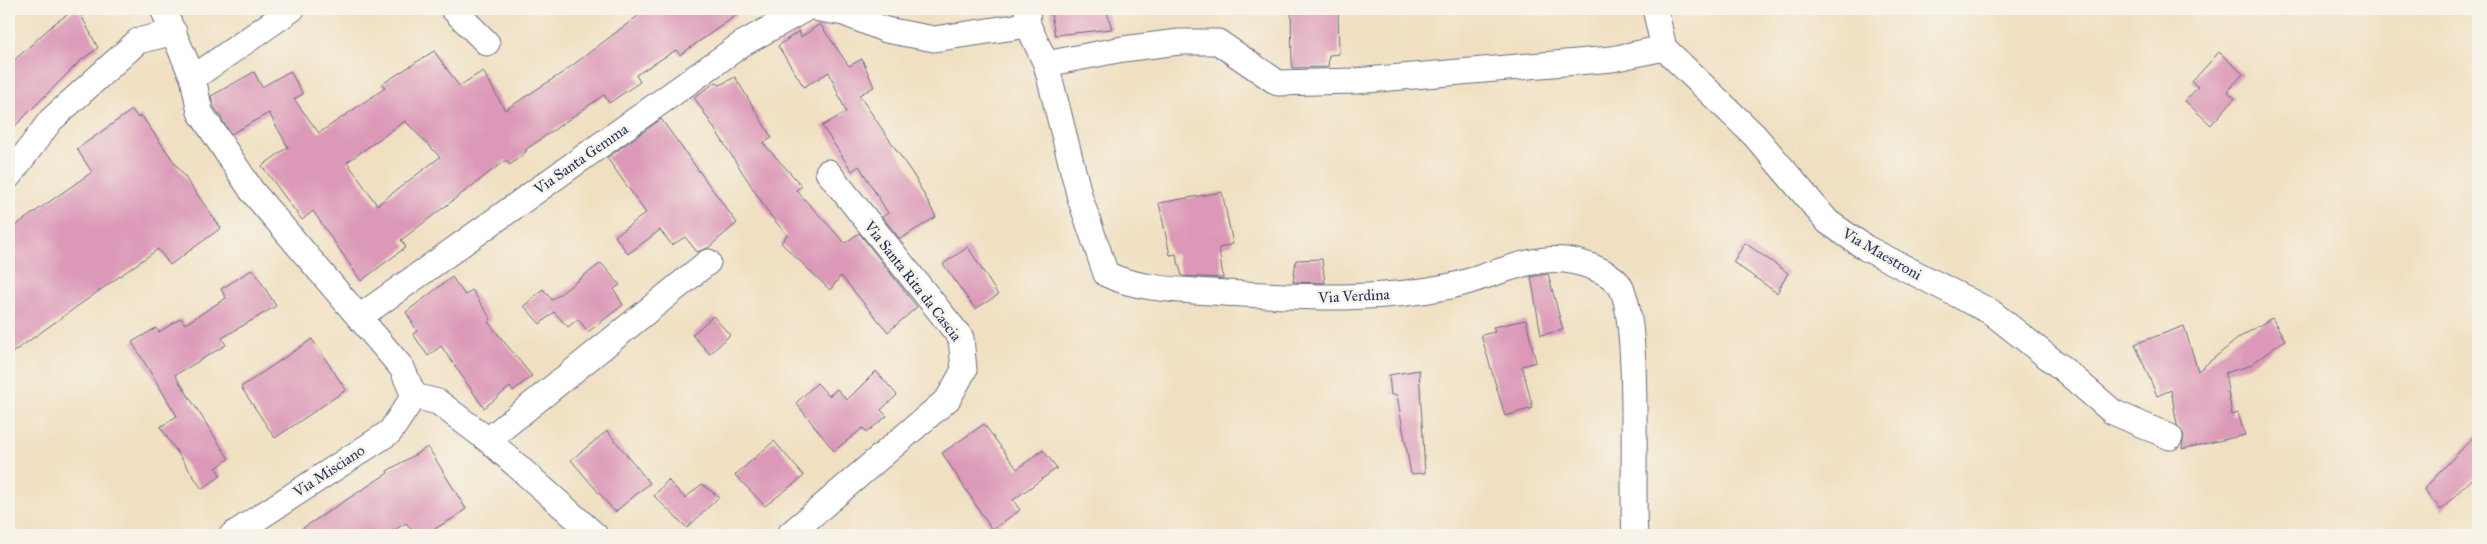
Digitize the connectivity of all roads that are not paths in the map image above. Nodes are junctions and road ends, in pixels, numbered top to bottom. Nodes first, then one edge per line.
1 (163, 9) edge
2 (292, 9) edge
3 (453, 9) edge
4 (805, 9) edge
5 (819, 9) edge
6 (1655, 9) edge
7 (1028, 17) edge
8 (174, 32) junction
9 (486, 43) dead end
10 (1664, 48) junction
11 (1046, 64) junction
12 (193, 78) junction
13 (828, 172) dead end
14 (9, 176) edge
15 (708, 262) dead end
16 (360, 316) junction
17 (414, 396) junction
18 (2170, 437) dead end
19 (488, 440) junction
20 (232, 535) edge
21 (595, 535) edge
22 (789, 535) edge
23 (1636, 535) edge

1 - 8 street
2 - 12 street
3 - 9 street
4 - 16 street, Via Santa Gemma
5 - 7 street
6 - 10 street
7 - 11 street, Via Verdina
8 - 12 street
8 - 14 street
10 - 11 street
10 - 18 street, Via Maestroni
11 - 23 street, Via Verdina
12 - 16 street
13 - 22 street, Via Santa Rita da Cascia
15 - 19 street
16 - 17 street
17 - 19 street
17 - 20 street, Via Misciano
19 - 21 street

